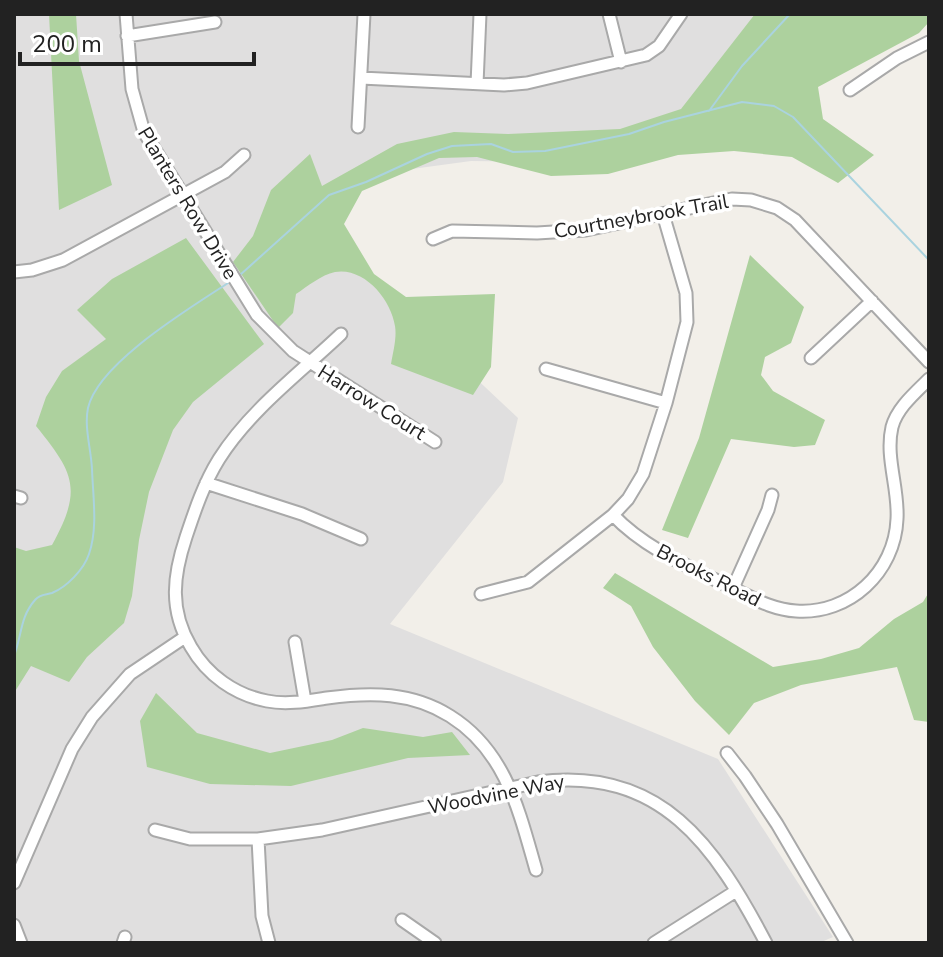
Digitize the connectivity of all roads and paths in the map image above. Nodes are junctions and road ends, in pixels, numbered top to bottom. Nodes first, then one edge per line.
1 (126, 14) edge
2 (364, 14) edge
3 (480, 14) edge
4 (609, 14) edge
5 (681, 14) edge
6 (215, 22) dead end
7 (127, 36) junction
8 (929, 42) edge
9 (621, 62) junction
10 (361, 78) junction
11 (477, 84) junction
12 (850, 90) dead end
13 (358, 127) dead end
14 (244, 155) dead end
15 (181, 195) junction
16 (663, 214) junction
17 (433, 239) dead end
18 (14, 272) edge
19 (872, 301) junction
20 (341, 334) dead end
21 (811, 358) dead end
22 (929, 362) edge
23 (310, 363) junction
24 (546, 369) dead end
25 (929, 379) edge
26 (666, 403) junction
27 (435, 442) dead end
28 (206, 483) junction
29 (772, 495) dead end
30 (613, 515) junction
31 (361, 539) dead end
32 (733, 588) junction
33 (481, 594) dead end
34 (185, 637) junction
35 (295, 642) dead end
36 (305, 701) junction
37 (727, 753) dead end
38 (511, 789) junction
39 (155, 830) dead end
40 (258, 839) junction
41 (536, 870) dead end
42 (14, 883) edge
43 (736, 891) junction
44 (402, 920) dead end
45 (14, 925) edge
46 (21, 943) edge
47 (269, 943) edge
48 (435, 943) edge
49 (654, 943) edge
50 (766, 943) edge
51 (847, 943) edge

1 - 7 street, Planters Row Drive
2 - 10 street
3 - 11 street
4 - 9 street
5 - 9 street
6 - 7 street
7 - 15 street, Planters Row Drive
8 - 12 street
9 - 11 street
10 - 11 street
10 - 13 street
14 - 15 street
15 - 18 street
15 - 23 street, Planters Row Drive
16 - 17 street, Courtneybrook Trail
16 - 19 street, Courtneybrook Trail
16 - 26 street
19 - 21 street
19 - 22 street, Courtneybrook Trail
20 - 23 street
23 - 27 street, Harrow Court
23 - 28 street
24 - 26 street
25 - 32 street, Brooks Road
26 - 30 street
28 - 31 street
28 - 34 street
29 - 32 street
30 - 32 street, Brooks Road
30 - 33 street
34 - 36 street
34 - 42 street
35 - 36 street
36 - 38 street
37 - 51 street
38 - 40 street, Woodvine Way
38 - 41 street
38 - 43 street, Woodvine Way
39 - 40 street, Woodvine Way
40 - 47 street
43 - 49 street
43 - 50 street, Woodvine Way
44 - 48 street
45 - 46 street

